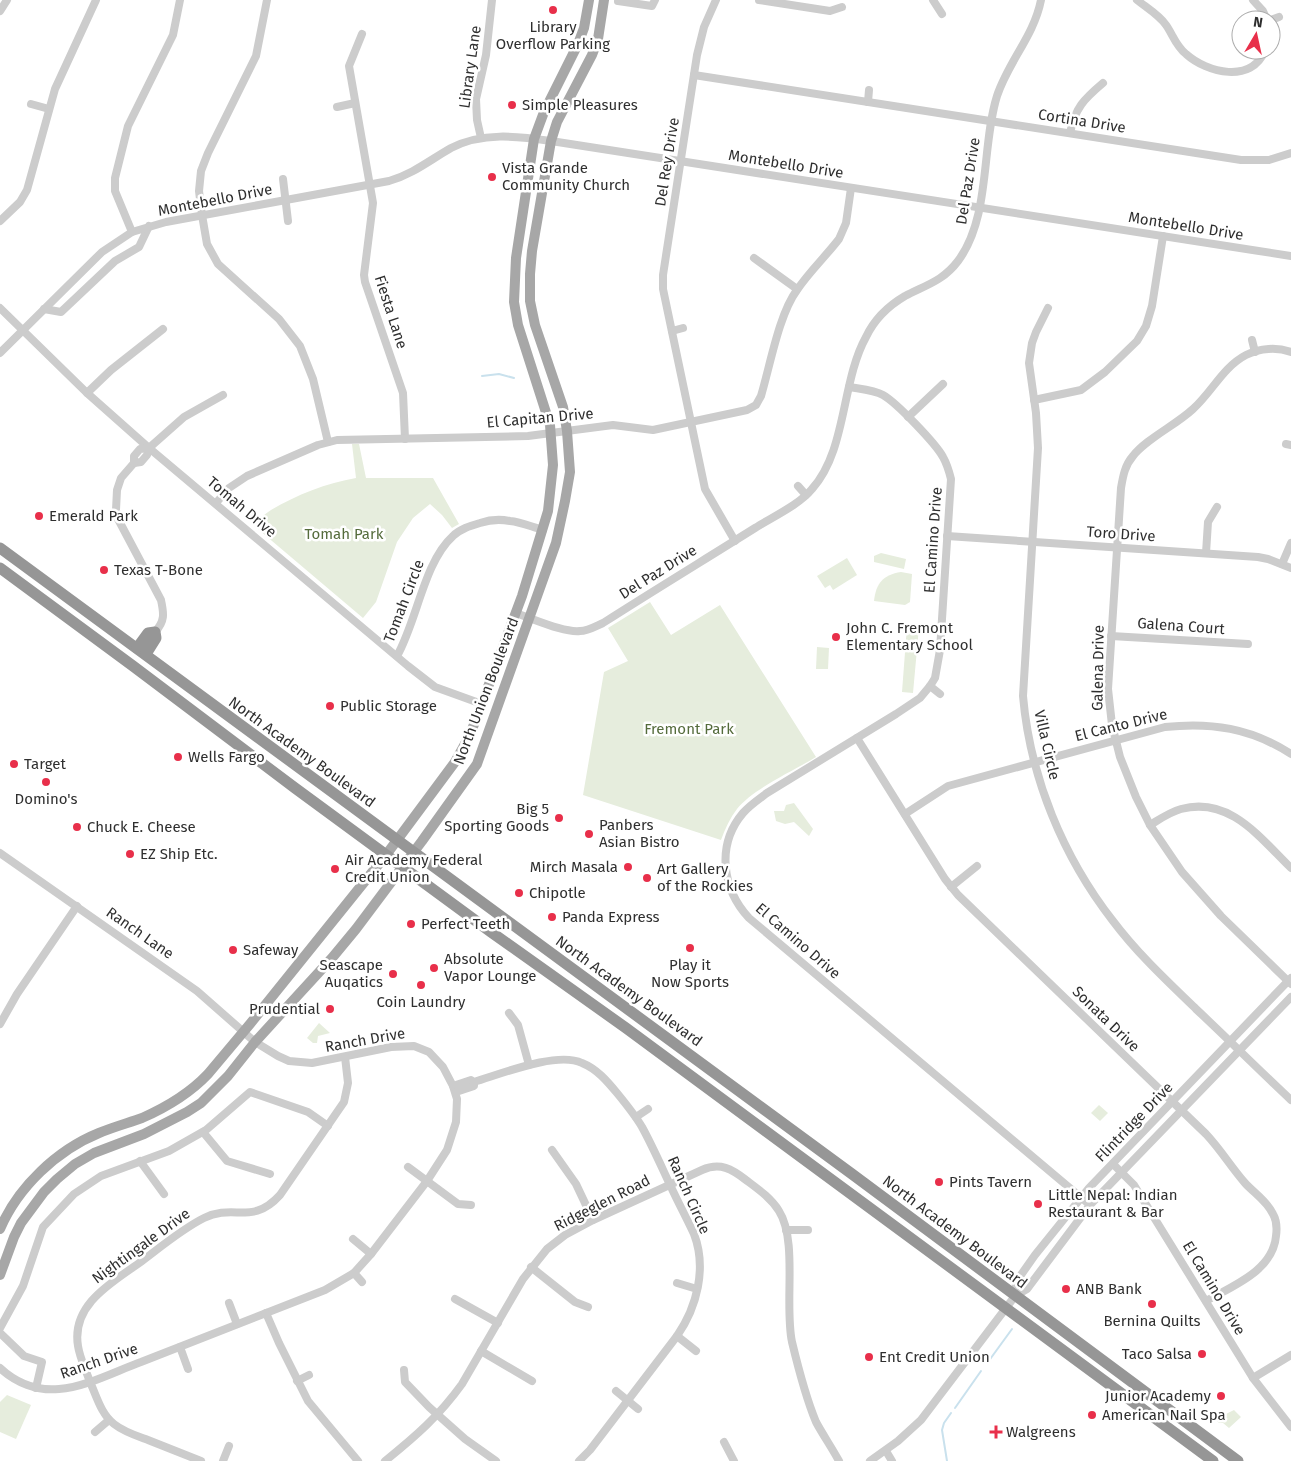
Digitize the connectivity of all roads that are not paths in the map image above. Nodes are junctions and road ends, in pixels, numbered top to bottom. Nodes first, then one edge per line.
1 (7, 0) edge
2 (96, 0) edge
3 (180, 0) edge
4 (267, 0) edge
5 (492, 0) edge
6 (589, 0) edge
7 (604, 0) edge
8 (655, 0) edge
9 (716, 0) edge
10 (759, 0) edge
11 (933, 0) edge
12 (1041, 0) edge
13 (1137, 0) edge
14 (1253, 0) edge
15 (618, 1) edge
16 (842, 7) dead end
17 (1261, 10) edge
18 (0, 11) edge
19 (942, 14) dead end
20 (362, 34) dead end
21 (1259, 60) edge
22 (694, 75) junction
23 (1103, 83) dead end
24 (869, 90) dead end
25 (868, 102) junction
26 (355, 103) junction
27 (31, 104) dead end
28 (337, 107) dead end
29 (49, 109) junction
30 (991, 121) junction
31 (1070, 133) junction
32 (481, 138) junction
33 (534, 139) junction
34 (551, 141) junction
35 (1291, 153) edge
36 (680, 161) junction
37 (283, 179) dead end
38 (370, 185) junction
39 (851, 188) junction
40 (286, 200) junction
41 (979, 208) junction
42 (202, 215) junction
43 (0, 221) edge
44 (288, 221) dead end
45 (149, 226) junction
46 (132, 232) junction
47 (1163, 236) junction
48 (1291, 256) edge
49 (754, 258) dead end
50 (797, 289) junction
51 (0, 308) edge
52 (1048, 308) dead end
53 (44, 309) junction
54 (683, 328) dead end
55 (163, 329) dead end
56 (23, 330) junction
57 (672, 331) junction
58 (1252, 340) dead end
59 (1255, 352) junction
60 (1291, 352) edge
61 (0, 353) edge
62 (944, 384) dead end
63 (849, 387) junction
64 (87, 393) junction
65 (222, 396) dead end
66 (1034, 400) junction
67 (908, 417) junction
68 (691, 422) junction
69 (567, 431) junction
70 (552, 434) junction
71 (406, 439) junction
72 (328, 442) junction
73 (149, 448) junction
74 (798, 486) dead end
75 (806, 495) junction
76 (216, 503) junction
77 (1217, 507) dead end
78 (543, 530) junction
79 (947, 536) junction
80 (735, 540) junction
81 (1031, 542) junction
82 (1291, 543) edge
83 (1117, 547) junction
84 (0, 548) edge
85 (1206, 553) junction
86 (1282, 564) junction
87 (0, 568) edge
88 (1291, 568) edge
89 (515, 613) junction
90 (529, 617) junction
91 (155, 632) joint
92 (1111, 636) junction
93 (1248, 644) dead end
94 (141, 651) junction
95 (397, 656) junction
96 (930, 686) junction
97 (940, 694) dead end
98 (482, 704) junction
99 (857, 738) junction
100 (1115, 740) junction
101 (1291, 754) edge
102 (1034, 761) junction
103 (905, 814) junction
104 (1150, 825) junction
105 (398, 840) junction
106 (414, 852) junction
107 (386, 855) junction
108 (1, 856) edge
109 (977, 866) dead end
110 (403, 868) junction
111 (1291, 868) edge
112 (952, 887) junction
113 (77, 906) junction
114 (1290, 981) edge
115 (1291, 997) edge
116 (510, 1013) dead end
117 (0, 1024) edge
118 (244, 1031) junction
119 (1230, 1041) junction
120 (255, 1042) junction
121 (1239, 1051) junction
122 (345, 1057) junction
123 (529, 1066) junction
124 (454, 1089) junction
125 (1291, 1100) edge
126 (1172, 1102) junction
127 (648, 1109) dead end
128 (1181, 1111) junction
129 (636, 1117) junction
130 (328, 1126) junction
131 (202, 1132) junction
132 (552, 1150) dead end
133 (140, 1161) junction
134 (1113, 1164) junction
135 (408, 1167) dead end
136 (1121, 1172) junction
137 (270, 1174) dead end
138 (427, 1181) junction
139 (670, 1184) junction
140 (164, 1194) dead end
141 (1081, 1197) junction
142 (470, 1205) dead end
143 (1090, 1205) junction
144 (593, 1220) junction
145 (0, 1229) edge
146 (786, 1230) junction
147 (808, 1230) dead end
148 (1053, 1232) junction
149 (353, 1239) dead end
150 (1063, 1240) junction
151 (371, 1254) junction
152 (531, 1268) junction
153 (354, 1272) junction
154 (0, 1275) edge
155 (362, 1282) dead end
156 (677, 1283) dead end
157 (697, 1289) junction
158 (1015, 1296) junction
159 (455, 1299) dead end
160 (1206, 1301) junction
161 (229, 1303) dead end
162 (588, 1307) dead end
163 (1006, 1308) junction
164 (266, 1313) junction
165 (789, 1317) junction
166 (779, 1318) dead end
167 (498, 1323) junction
168 (237, 1324) junction
169 (0, 1328) edge
170 (0, 1333) edge
171 (677, 1336) junction
172 (180, 1347) junction
173 (696, 1350) dead end
174 (481, 1351) junction
175 (1291, 1355) edge
176 (0, 1368) edge
177 (188, 1369) dead end
178 (404, 1370) dead end
179 (309, 1375) dead end
180 (1253, 1378) junction
181 (90, 1381) junction
182 (298, 1381) junction
183 (532, 1381) dead end
184 (36, 1388) junction
185 (616, 1391) dead end
186 (628, 1400) junction
187 (638, 1409) dead end
188 (1291, 1413) edge
189 (437, 1415) junction
190 (109, 1420) junction
191 (1284, 1420) junction
192 (1291, 1427) edge
193 (95, 1432) dead end
194 (724, 1442) dead end
195 (229, 1446) dead end
196 (886, 1451) junction
197 (201, 1461) edge
198 (223, 1461) edge
199 (358, 1461) edge
200 (385, 1461) edge
201 (496, 1461) edge
202 (579, 1461) edge
203 (734, 1461) edge
204 (839, 1461) edge
205 (870, 1461) edge
206 (892, 1461) edge
207 (1213, 1461) edge
208 (1238, 1461) edge

1 - 18 street
2 - 29 street
3 - 46 street
4 - 42 street
5 - 32 street, Library Lane
6 - 33 main road, North Union Boulevard
7 - 34 main road, North Union Boulevard
8 - 15 street
9 - 22 street, Del Rey Drive
10 - 16 street
11 - 19 street
12 - 30 street, Del Paz Drive
13 - 21 street
14 - 17 street
20 - 26 street, Fiesta Lane
22 - 25 street, Cortina Drive
22 - 36 street, Del Rey Drive
23 - 31 street
24 - 25 street
25 - 30 street, Cortina Drive
26 - 28 street
26 - 38 street, Fiesta Lane
27 - 29 street
29 - 43 street
30 - 31 street, Cortina Drive
30 - 41 street, Del Paz Drive
31 - 35 street, Cortina Drive
32 - 33 street, Montebello Drive
32 - 38 street, Montebello Drive
33 - 34 street, Montebello Drive
33 - 70 main road, North Union Boulevard
34 - 36 street, Montebello Drive
34 - 69 main road, North Union Boulevard
36 - 39 street, Montebello Drive
36 - 57 street, Del Rey Drive
37 - 40 street, Montebello Drive
38 - 40 street, Montebello Drive
38 - 71 street, Fiesta Lane
39 - 41 street, Montebello Drive
39 - 50 street, El Capitan Drive
40 - 42 street, Montebello Drive
40 - 44 street, Montebello Drive
41 - 47 street, Montebello Drive
41 - 63 street, Del Paz Drive
42 - 45 street, Montebello Drive
42 - 72 street
45 - 46 street, Montebello Drive
45 - 53 street, Montebello Drive
46 - 53 street, Montebello Drive
47 - 48 street, Montebello Drive
47 - 66 street
49 - 50 street
50 - 68 street, El Capitan Drive
51 - 56 street, Tomah Drive
52 - 66 street, Villa Circle
53 - 56 street, Montebello Drive
54 - 57 street
55 - 64 street
56 - 61 street, Montebello Drive
56 - 64 street, Tomah Drive
57 - 68 street, Del Rey Drive
58 - 59 street
59 - 60 street, Galena Drive
59 - 83 street, Galena Drive
62 - 67 street
63 - 67 street, El Camino Drive
63 - 75 street, Del Paz Drive
64 - 73 street, Tomah Drive
65 - 73 street
66 - 81 street, Villa Circle
67 - 79 street, El Camino Drive
68 - 69 street, El Capitan Drive
68 - 80 street, Del Rey Drive
69 - 70 street, El Capitan Drive
69 - 90 main road, North Union Boulevard
70 - 71 street, El Capitan Drive
70 - 78 main road, North Union Boulevard
71 - 72 street, El Capitan Drive
72 - 76 street, El Capitan Drive
73 - 76 street, Tomah Drive
73 - 91 street
74 - 75 street
75 - 80 street, Del Paz Drive
76 - 95 street, Tomah Drive
77 - 85 street
78 - 89 main road, North Union Boulevard
78 - 95 street, Tomah Circle
79 - 81 street, Toro Drive
79 - 96 street, El Camino Drive
80 - 90 street, Del Paz Drive
81 - 83 street, Toro Drive
81 - 102 street, Villa Circle
82 - 86 street
83 - 85 street, Toro Drive
83 - 92 street, Galena Drive
84 - 94 highway, North Academy Boulevard
85 - 86 street, Toro Drive
86 - 88 street, Toro Drive
87 - 107 highway, North Academy Boulevard
89 - 90 street, Del Paz Drive
89 - 98 main road, North Union Boulevard
90 - 106 main road, North Union Boulevard
91 - 94 highway
92 - 93 street, Galena Court
92 - 100 street, Galena Drive
94 - 105 highway, North Academy Boulevard
95 - 98 street, Tomah Drive
96 - 97 street
96 - 99 street, El Camino Drive
98 - 105 main road, North Union Boulevard
99 - 103 street, Sonata Drive
99 - 141 street, El Camino Drive
100 - 101 street, El Canto Drive
100 - 102 street, El Canto Drive
100 - 104 street, Galena Drive
102 - 103 street, El Canto Drive
102 - 119 street, Villa Circle
103 - 112 street, Sonata Drive
104 - 111 street
104 - 114 street, Galena Drive
105 - 106 highway, North Academy Boulevard
105 - 107 main road, North Union Boulevard
106 - 110 main road, North Union Boulevard
106 - 158 highway, North Academy Boulevard
107 - 110 highway, North Academy Boulevard
107 - 118 main road, North Union Boulevard
108 - 113 street, Ranch Lane
109 - 112 street
110 - 120 main road, North Union Boulevard
110 - 163 highway, North Academy Boulevard
112 - 126 street, Sonata Drive
113 - 117 street
113 - 118 street, Ranch Lane
114 - 119 street, Flintridge Drive
115 - 121 street, Flintridge Drive
116 - 123 street
118 - 120 street, Ranch Lane
118 - 145 main road, North Union Boulevard
119 - 121 street, Villa Circle
119 - 126 street, Flintridge Drive
120 - 122 street, Ranch Drive
120 - 154 main road, North Union Boulevard
121 - 125 street, Villa Circle
121 - 128 street, Flintridge Drive
122 - 124 street, Ranch Drive
122 - 130 street, Nightingale Drive
123 - 124 street, Ranch Circle
123 - 129 street, Ranch Circle
124 - 138 street, Ranch Drive
126 - 128 street, Sonata Drive
126 - 134 street, Flintridge Drive
127 - 129 street
128 - 136 street, Flintridge Drive
128 - 160 street, Sonata Drive
129 - 139 street, Ranch Circle
130 - 131 street
130 - 181 street, Nightingale Drive
131 - 133 street
131 - 137 street
132 - 144 street
133 - 140 street
133 - 169 street
134 - 136 street, El Camino Drive
134 - 141 street, Flintridge Drive
135 - 138 street
136 - 143 street, Flintridge Drive
136 - 160 street, El Camino Drive
138 - 142 street
138 - 151 street, Ranch Drive
139 - 144 street, Ridgeglen Road
139 - 146 street, Ridgeglen Road
139 - 157 street, Ranch Circle
141 - 143 street, El Camino Drive
141 - 148 street, Flintridge Drive
143 - 150 street, Flintridge Drive
144 - 152 street, Ridgeglen Road
146 - 147 street
146 - 165 street, Ridgeglen Road
148 - 150 street
148 - 158 street, Flintridge Drive
149 - 151 street
150 - 158 street, Flintridge Drive
151 - 153 street, Ranch Drive
152 - 162 street
152 - 167 street, Ridgeglen Road
153 - 155 street
153 - 164 street, Ranch Drive
156 - 157 street
157 - 171 street, Ranch Circle
158 - 163 street, Flintridge Drive
158 - 208 highway, North Academy Boulevard
159 - 167 street
160 - 180 street, El Camino Drive
161 - 168 street
163 - 196 street, Flintridge Drive
163 - 207 highway, North Academy Boulevard
164 - 168 street, Ranch Drive
164 - 182 street
165 - 166 street
165 - 204 street, Ridgeglen Road
167 - 174 street, Ridgeglen Road
168 - 172 street, Ranch Drive
170 - 184 street
171 - 173 street
171 - 186 street, Ranch Circle
172 - 177 street
172 - 181 street, Ranch Drive
174 - 183 street
174 - 189 street, Ridgeglen Road
175 - 180 street
176 - 184 street, Ranch Drive
178 - 189 street
179 - 182 street
180 - 191 street, El Camino Drive
181 - 184 street, Ranch Drive
181 - 190 street
182 - 199 street
185 - 186 street
186 - 187 street
186 - 202 street, Ranch Circle
188 - 191 street
189 - 200 street, Ridgeglen Road
189 - 201 street
190 - 193 street
190 - 197 street
191 - 192 street, El Camino Drive
194 - 203 street
195 - 198 street
196 - 205 street, Flintridge Drive
196 - 206 street

